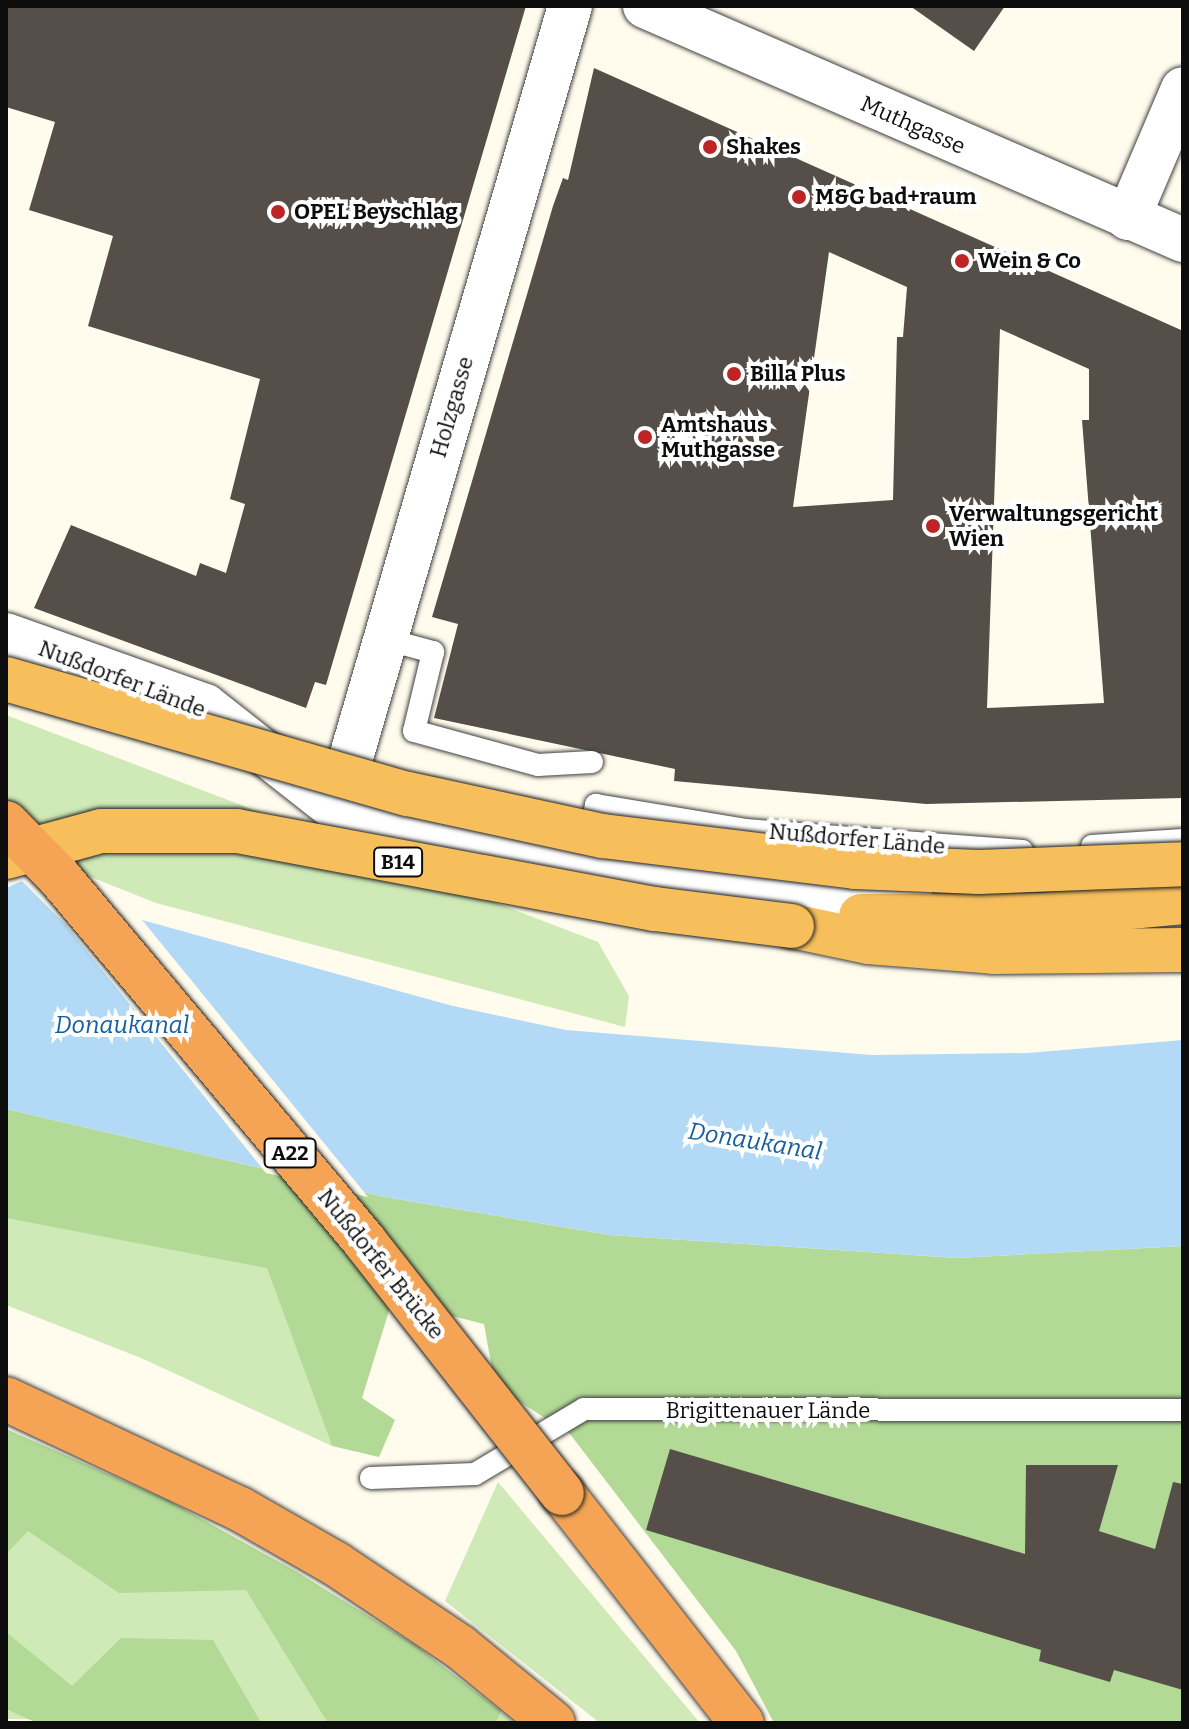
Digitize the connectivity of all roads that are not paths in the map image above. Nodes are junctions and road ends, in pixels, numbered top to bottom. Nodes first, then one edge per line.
1 (570, 6) edge
2 (645, 6) edge
3 (1183, 89) edge
4 (1128, 218) junction
5 (1183, 240) edge
6 (6, 635) edge
7 (385, 639) junction
8 (6, 679) edge
9 (592, 762) dead end
10 (336, 809) junction
11 (6, 823) edge
12 (1183, 840) edge
13 (6, 857) edge
14 (1183, 864) edge
15 (584, 867) junction
16 (1183, 900) edge
17 (792, 926) junction
18 (1183, 950) edge
19 (16, 1404) edge
20 (1183, 1410) edge
21 (371, 1478) dead end
22 (553, 1723) edge
23 (742, 1723) edge

1 - 7 street, Holzgasse
2 - 4 street, Muthgasse
3 - 4 street
4 - 5 street, Muthgasse
6 - 10 street, Nußdorfer Lände
7 - 9 lane
7 - 10 street, Holzgasse
8 - 14 highway, bridge
10 - 15 street, Nußdorfer Lände
11 - 23 highway, Nußdorfer Brücke / A22, bridge
12 - 15 lane, Nußdorfer Lände
13 - 17 highway, B14, bridge
15 - 16 street, Nußdorfer Lände
16 - 17 highway, B14
17 - 18 highway
19 - 22 highway
20 - 21 lane, Brigittenauer Lände

